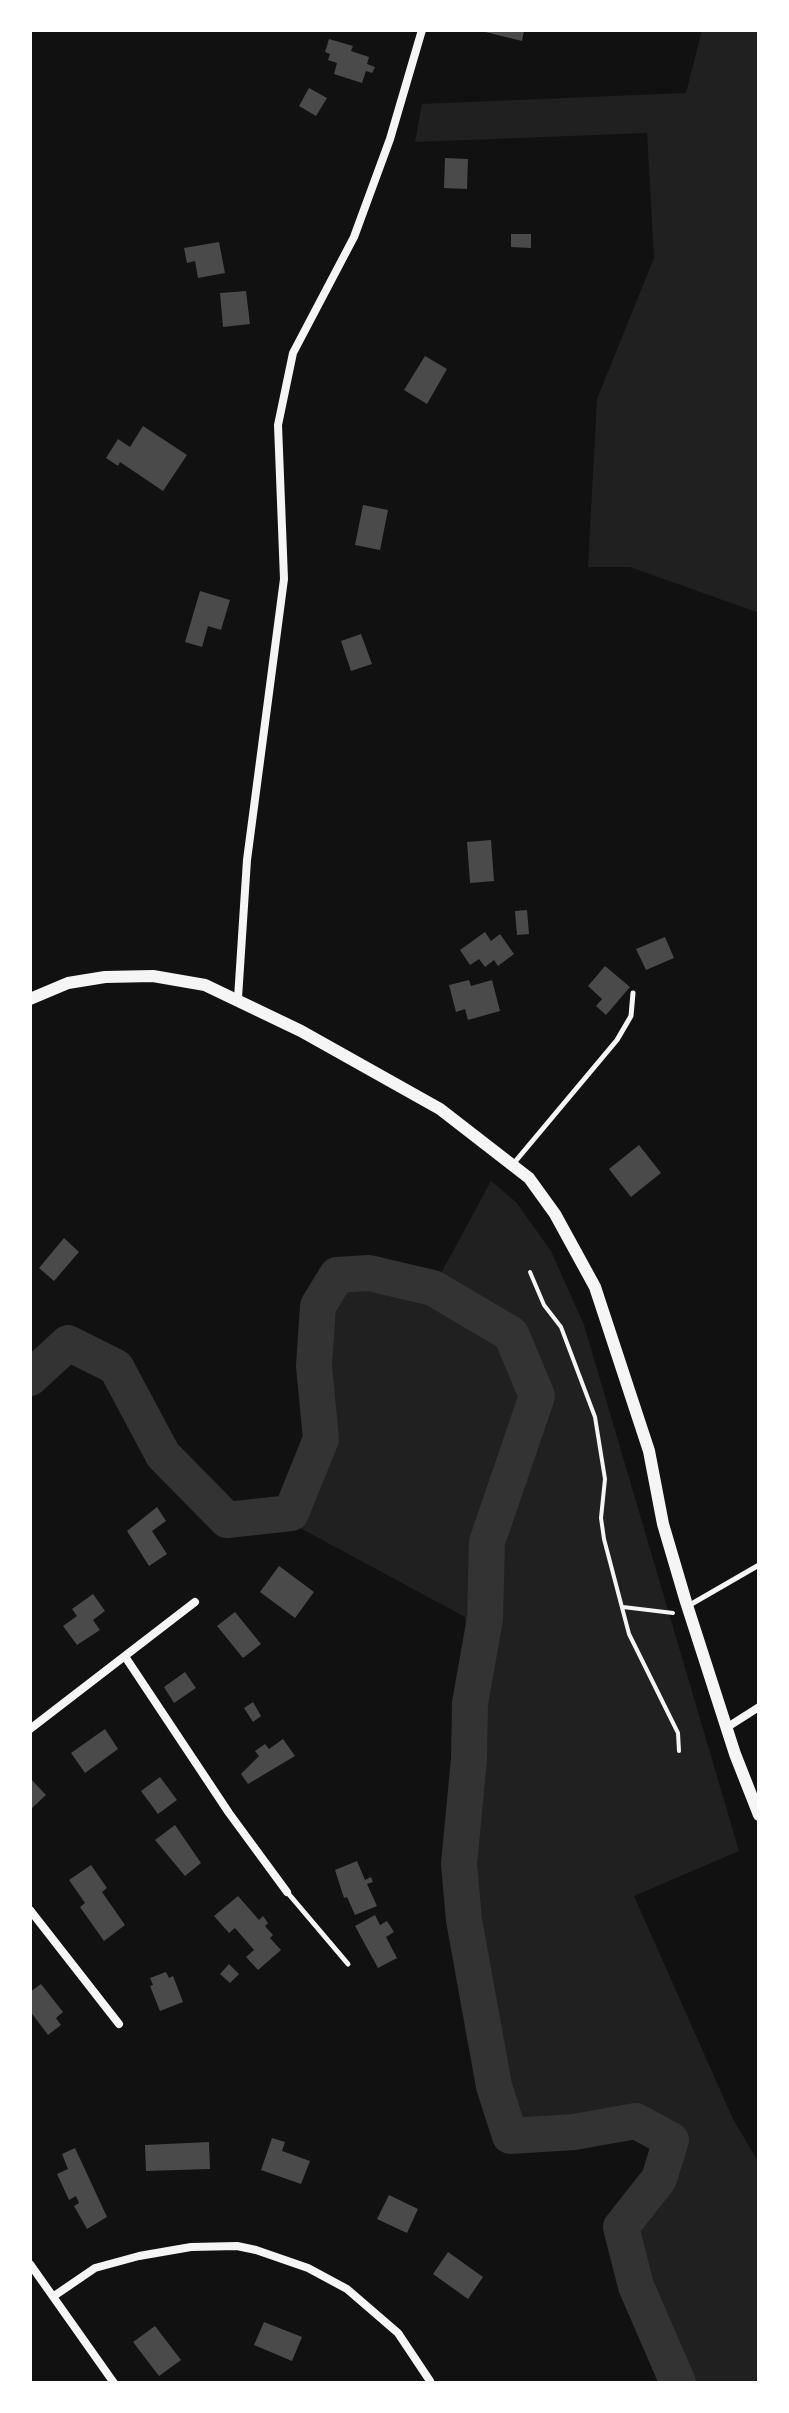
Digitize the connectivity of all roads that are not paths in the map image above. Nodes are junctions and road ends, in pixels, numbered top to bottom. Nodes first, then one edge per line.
1 (422, 30) edge
2 (633, 993) dead end
3 (238, 998) junction
4 (30, 999) edge
5 (513, 1164) junction
6 (759, 1565) edge
7 (195, 1602) dead end
8 (687, 1606) junction
9 (126, 1658) junction
10 (759, 1707) edge
11 (726, 1728) junction
12 (30, 1729) edge
13 (759, 1815) edge
14 (287, 1892) joint
15 (30, 1910) edge
16 (348, 1964) dead end
17 (119, 2024) dead end
18 (30, 2264) edge
19 (54, 2296) junction
20 (430, 2381) dead end
21 (114, 2383) edge

1 - 3 street
2 - 5 lane
3 - 4 street
3 - 5 street
5 - 8 street
6 - 8 lane
7 - 9 street
8 - 11 street
9 - 12 street
9 - 14 street
10 - 11 street
11 - 13 street
14 - 16 lane
15 - 17 street
18 - 19 street
19 - 20 street
19 - 21 street

